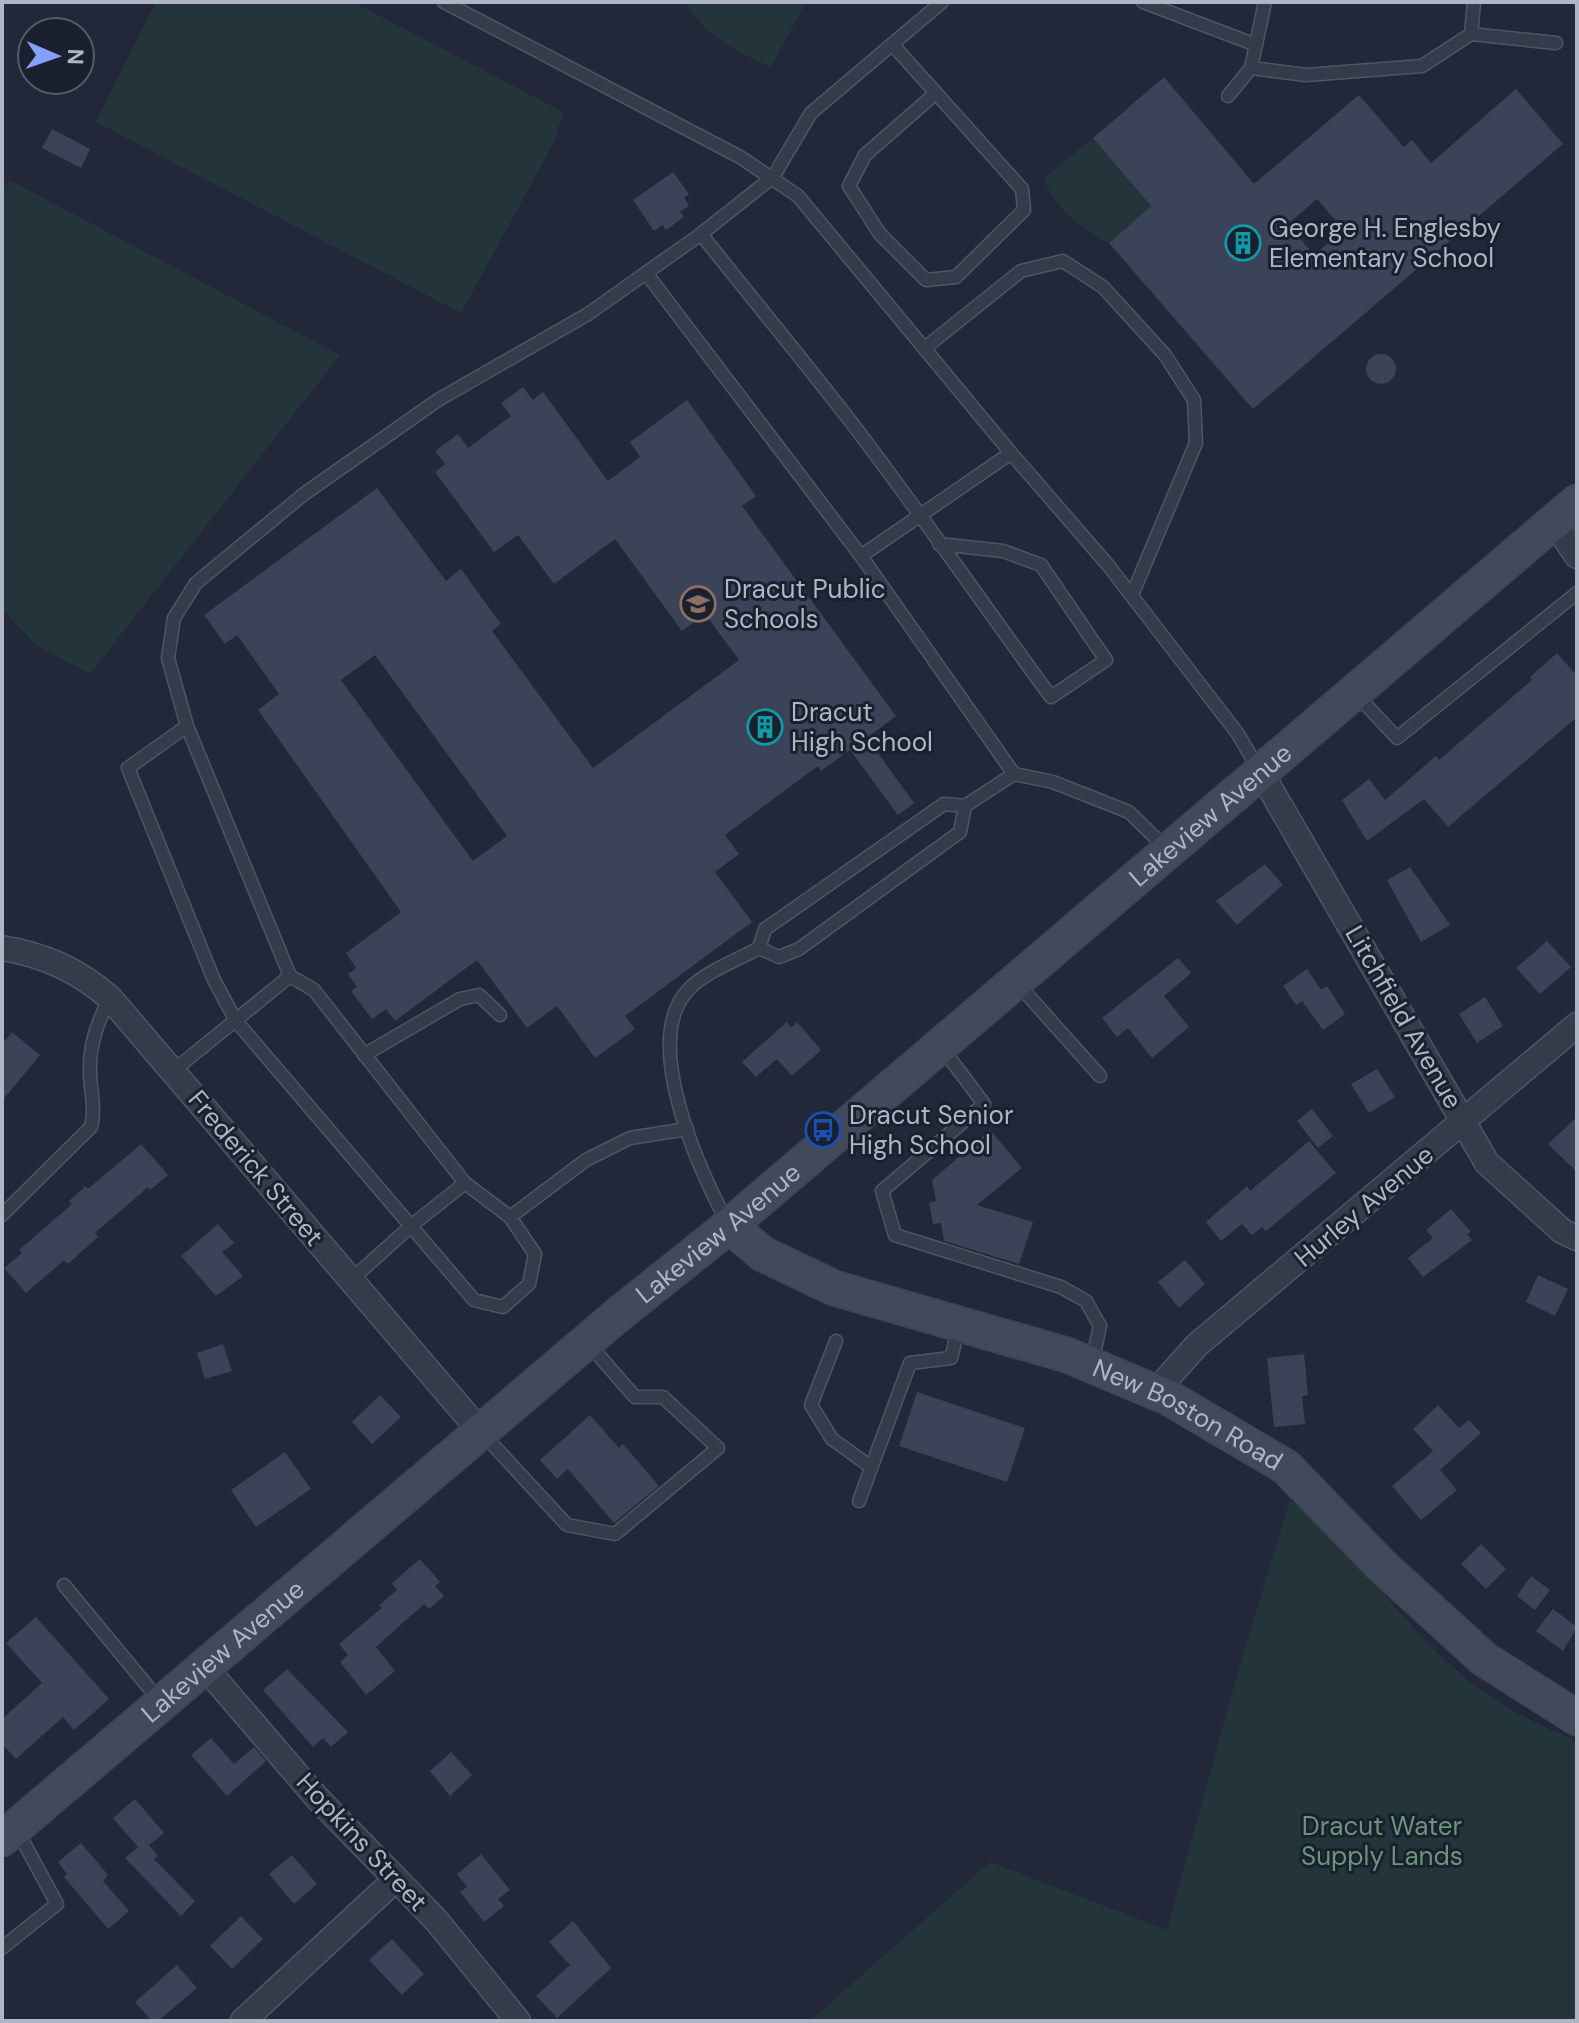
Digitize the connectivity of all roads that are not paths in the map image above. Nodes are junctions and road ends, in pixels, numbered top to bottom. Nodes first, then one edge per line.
1 (444, 2) edge
2 (942, 2) edge
3 (1143, 2) edge
4 (1265, 2) edge
5 (1474, 2) edge
6 (1471, 34) junction
7 (1556, 43) dead end
8 (892, 44) junction
9 (1256, 45) junction
10 (1251, 68) junction
11 (936, 93) junction
12 (1228, 96) dead end
13 (773, 177) junction
14 (701, 234) junction
15 (646, 273) junction
16 (926, 347) junction
17 (1011, 453) junction
18 (1565, 512) edge
19 (919, 516) junction
20 (939, 544) junction
21 (861, 556) junction
22 (1577, 556) edge
23 (1577, 593) edge
24 (1132, 595) junction
25 (1355, 693) junction
26 (187, 726) junction
27 (1260, 771) junction
28 (1014, 774) junction
29 (965, 806) junction
30 (1167, 849) junction
31 (2, 948) edge
32 (759, 948) junction
33 (290, 976) junction
34 (1015, 981) junction
35 (110, 998) junction
36 (500, 1015) dead end
37 (236, 1021) junction
38 (1577, 1025) edge
39 (940, 1045) junction
40 (364, 1055) junction
41 (173, 1071) junction
42 (1100, 1076) dead end
43 (1465, 1122) junction
44 (687, 1129) junction
45 (465, 1183) junction
46 (2, 1215) edge
47 (510, 1217) junction
48 (411, 1226) junction
49 (729, 1226) junction
50 (1577, 1238) edge
51 (351, 1280) junction
52 (960, 1323) junction
53 (586, 1341) junction
54 (836, 1341) dead end
55 (1091, 1365) junction
56 (1155, 1392) junction
57 (480, 1431) junction
58 (871, 1467) junction
59 (859, 1501) dead end
60 (64, 1585) dead end
61 (204, 1666) junction
62 (161, 1703) junction
63 (1577, 1718) edge
64 (8, 1833) edge
65 (396, 1879) junction
66 (2, 1948) edge
67 (243, 2021) edge
68 (518, 2021) edge

1 - 13 lane
2 - 8 lane
3 - 9 lane
4 - 9 lane
5 - 6 lane
6 - 7 lane
6 - 10 lane
8 - 11 lane
8 - 13 lane
9 - 10 lane
10 - 12 lane
11 - 11 lane
13 - 14 lane
13 - 16 lane
14 - 15 lane
14 - 19 lane
15 - 21 lane
15 - 26 lane
16 - 17 lane
16 - 24 lane
17 - 19 lane
17 - 24 lane
18 - 22 street
18 - 25 main road, Lakeview Avenue
19 - 20 lane
19 - 21 lane
20 - 20 lane
21 - 28 lane
23 - 25 lane
24 - 27 lane
25 - 27 main road, Lakeview Avenue
26 - 33 lane
26 - 37 lane
27 - 30 main road, Lakeview Avenue
27 - 43 street, Litchfield Avenue
28 - 29 lane
28 - 30 lane
29 - 32 lane
29 - 32 lane
30 - 34 main road, Lakeview Avenue
31 - 35 street, Frederick Street
32 - 44 lane
33 - 37 lane
33 - 40 lane
34 - 39 main road, Lakeview Avenue
34 - 42 lane
35 - 41 street, Frederick Street
35 - 46 lane
36 - 40 lane
37 - 41 lane
37 - 48 lane
38 - 43 street, Hurley Avenue
39 - 49 main road, Lakeview Avenue
39 - 55 lane
40 - 45 lane
41 - 51 street, Frederick Street
43 - 50 street, Litchfield Avenue
43 - 56 street, Hurley Avenue
44 - 47 lane
44 - 49 lane
45 - 47 lane
45 - 48 lane
47 - 48 lane
48 - 51 lane
49 - 52 main road, New Boston Road
49 - 53 main road, Lakeview Avenue
51 - 57 street, Frederick Street
52 - 55 main road, New Boston Road
52 - 58 lane
53 - 57 main road, Lakeview Avenue
53 - 57 lane
54 - 58 lane
55 - 56 main road, New Boston Road
56 - 63 main road, New Boston Road
57 - 61 main road, Lakeview Avenue
58 - 59 lane
60 - 62 lane
61 - 62 main road, Lakeview Avenue
61 - 65 street, Hopkins Street
62 - 64 main road, Lakeview Avenue
64 - 66 lane
65 - 67 street
65 - 68 street, Hopkins Street

